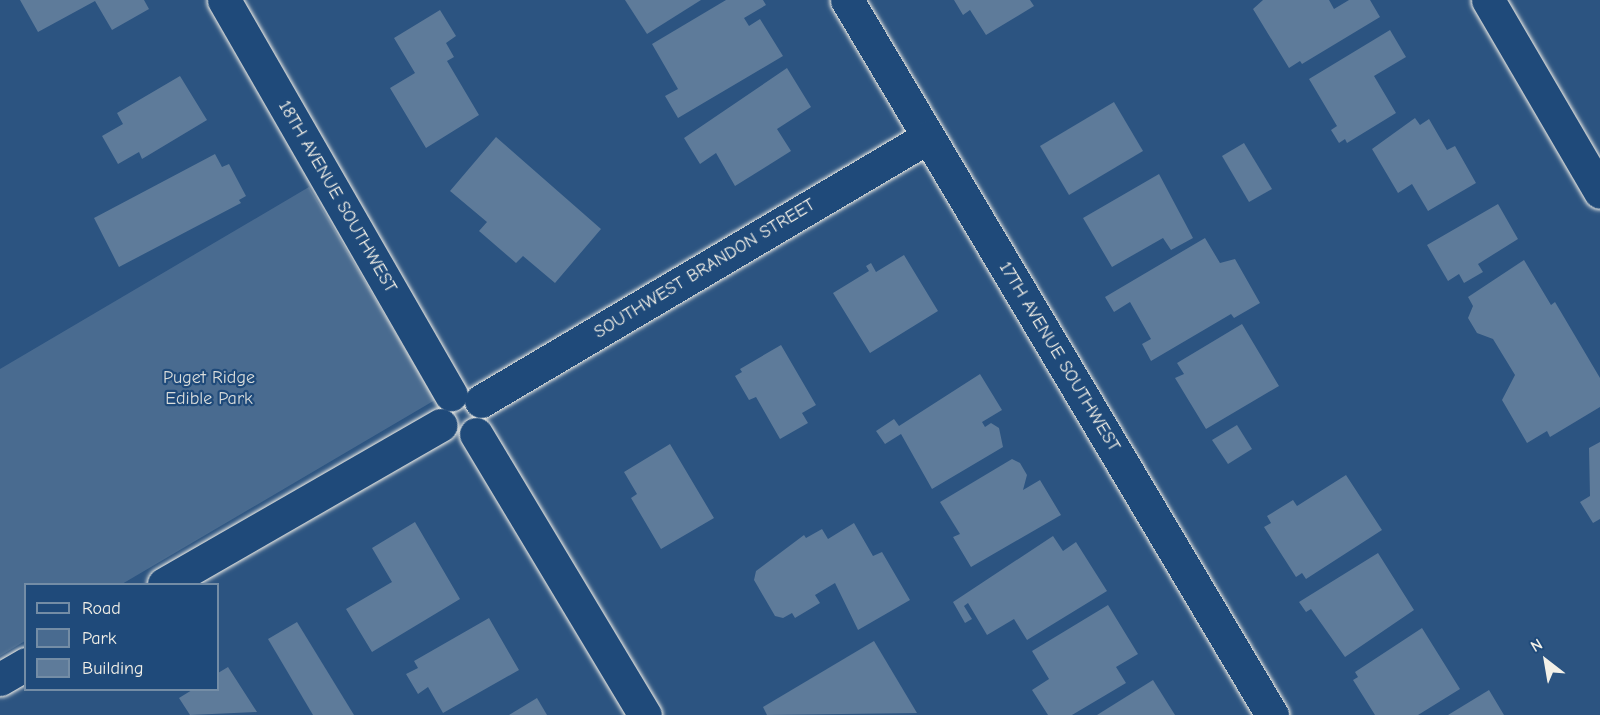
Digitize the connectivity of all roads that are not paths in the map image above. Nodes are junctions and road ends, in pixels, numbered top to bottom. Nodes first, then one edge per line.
1 (224, 0) edge
2 (847, 0) edge
3 (1488, 0) edge
4 (928, 137) junction
5 (1600, 192) edge
6 (466, 398) junction
7 (441, 425) junction
8 (476, 434) junction
9 (167, 583) edge
10 (24, 665) edge
11 (0, 679) edge
12 (645, 715) edge
13 (1272, 715) edge

1 - 6 street, 18TH AVENUE SOUTHWEST
2 - 4 street, 17TH AVENUE SOUTHWEST
3 - 5 street
4 - 6 street, SOUTHWEST BRANDON STREET
4 - 13 street, 17TH AVENUE SOUTHWEST
6 - 7 street
6 - 8 street
7 - 8 street
7 - 9 street
8 - 12 street
10 - 11 street

